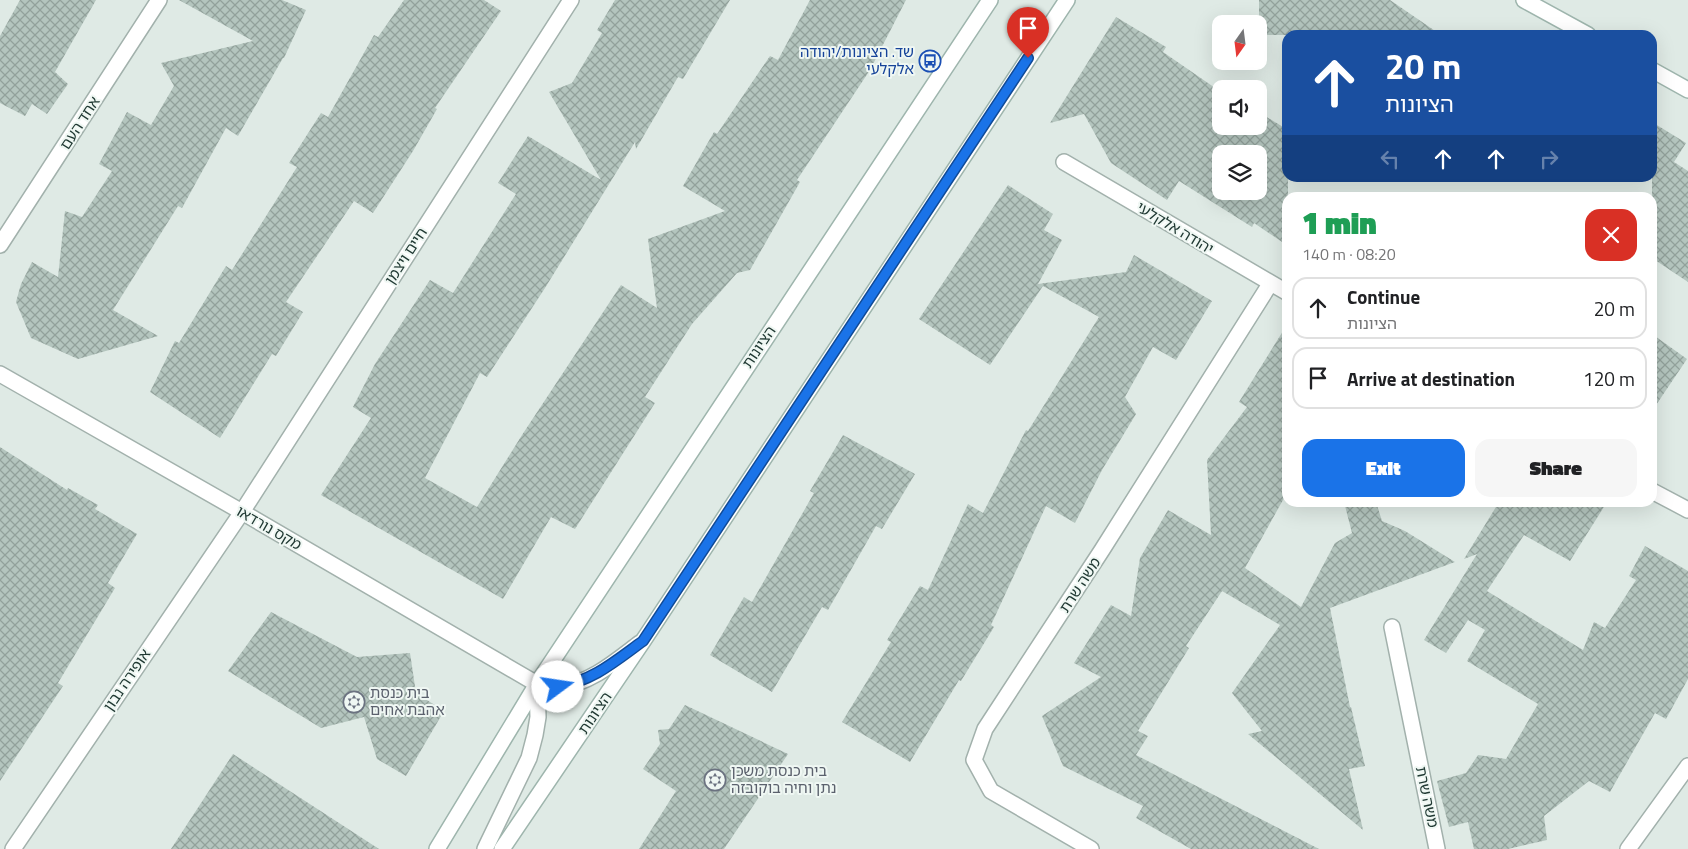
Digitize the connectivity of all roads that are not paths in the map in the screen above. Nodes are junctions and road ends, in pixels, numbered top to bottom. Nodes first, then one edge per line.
1 (159, 0) edge
2 (570, 0) edge
3 (990, 0) edge
4 (1067, 0) edge
5 (1524, 0) edge
6 (1579, 30) edge
7 (1657, 73) edge
8 (1688, 90) edge
9 (1064, 162) dead end
10 (0, 246) edge
11 (1270, 284) junction
12 (1282, 290) edge
13 (0, 374) edge
14 (1657, 494) edge
15 (1688, 510) edge
16 (242, 512) junction
17 (1392, 628) dead end
18 (643, 641) junction
19 (537, 684) junction
20 (1688, 766) edge
21 (13, 849) edge
22 (437, 849) edge
23 (485, 849) edge
24 (502, 849) edge
25 (1091, 849) edge
26 (1437, 849) edge
27 (1628, 849) edge

1 - 10 street, אחד העם
2 - 16 street, חיים ויצמן
3 - 19 street, הציונות
4 - 18 street, הציונות
5 - 6 street
7 - 8 street
9 - 11 street, יהודה אלקלעי
11 - 12 street, יהודה אלקלעי
11 - 25 street, משה שרת
13 - 16 street, מקס נורדאו
14 - 15 street
16 - 19 street, מקס נורדאו
16 - 21 street, אופירה נבון
17 - 26 street, משה שרת
18 - 19 street, מקס נורדאו
18 - 24 street, הציונות
19 - 22 street, הציונות
19 - 23 street
20 - 27 street

